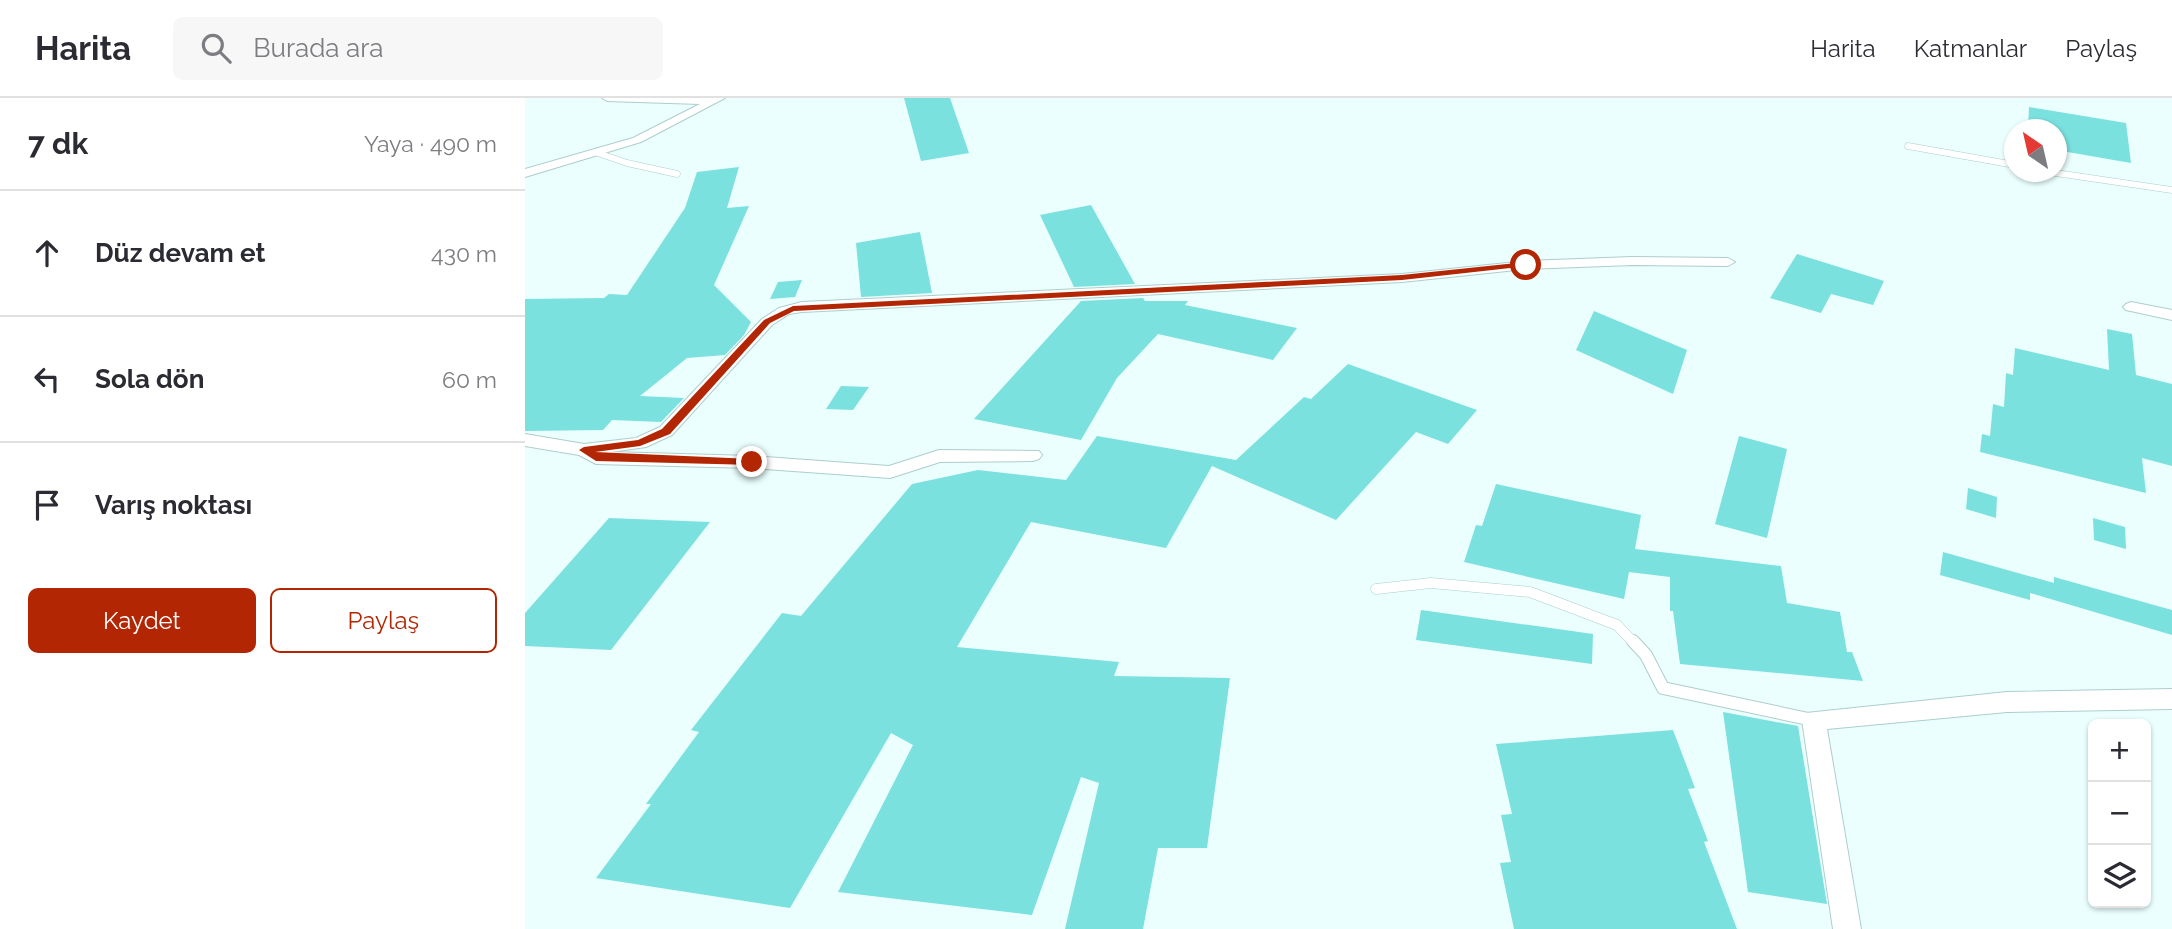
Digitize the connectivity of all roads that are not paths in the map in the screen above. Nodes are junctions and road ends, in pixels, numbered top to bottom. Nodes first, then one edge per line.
1 (607, 98) edge
2 (717, 100) edge
3 (1908, 146) dead end
4 (598, 153) junction
5 (2004, 163) edge
6 (525, 173) edge
7 (677, 174) dead end
8 (2067, 175) edge
9 (2172, 190) edge
10 (1728, 262) dead end
11 (2131, 307) dead end
12 (2172, 315) edge
13 (525, 440) edge
14 (584, 450) junction
15 (1033, 455) dead end
16 (1376, 589) dead end
17 (2172, 699) edge
18 (1814, 720) junction
19 (1847, 929) edge

1 - 2 street
2 - 4 street
3 - 5 lane
4 - 6 street
4 - 7 lane
8 - 9 lane
10 - 14 street
11 - 12 street
13 - 14 street
14 - 15 street
16 - 18 lane
17 - 18 street
18 - 19 street

